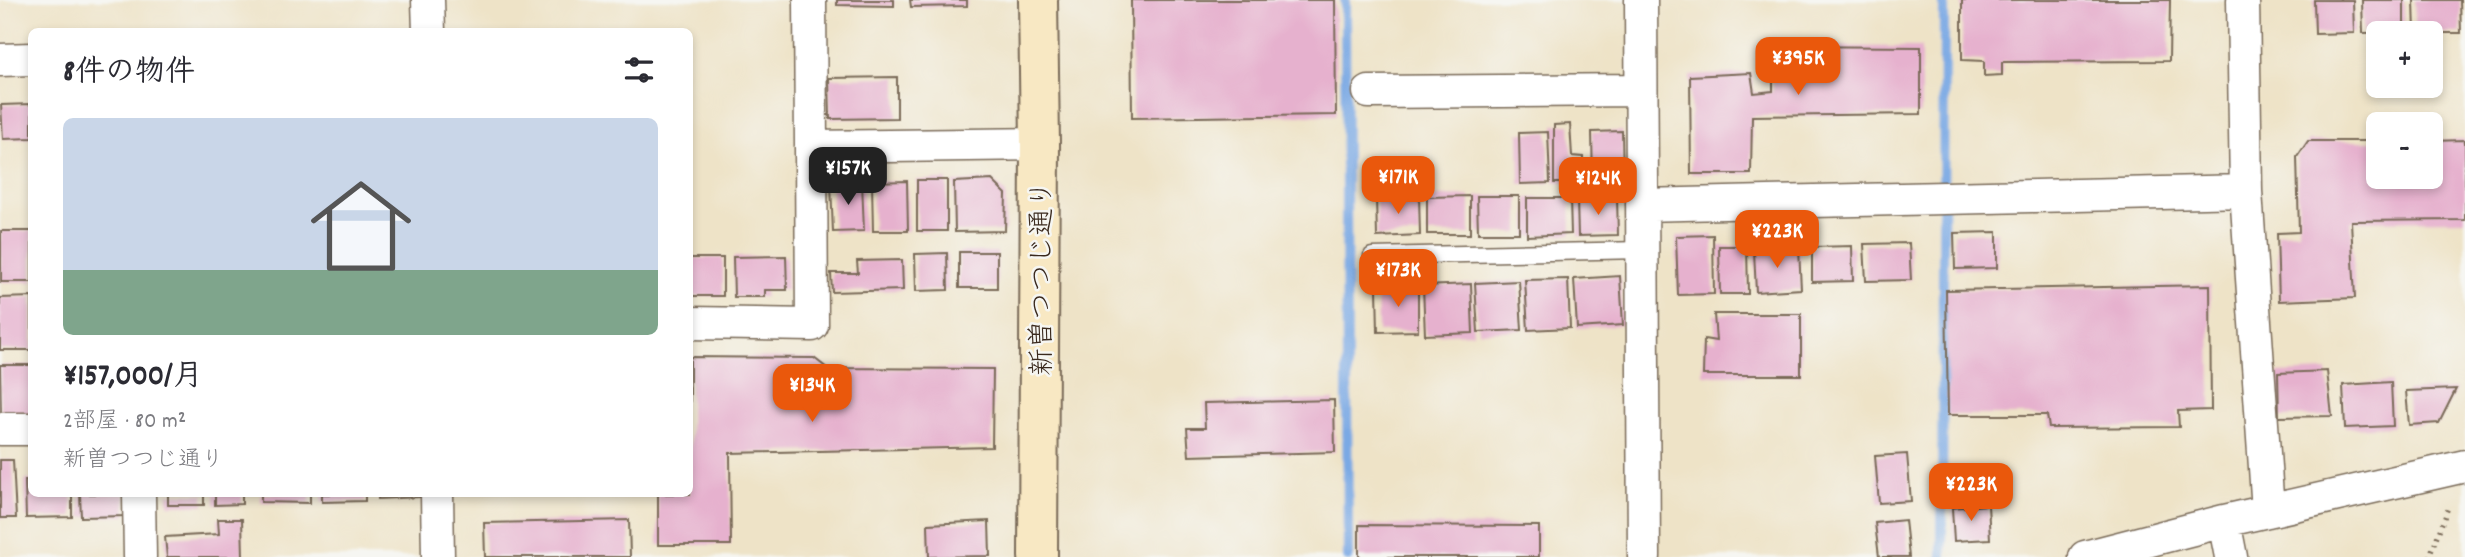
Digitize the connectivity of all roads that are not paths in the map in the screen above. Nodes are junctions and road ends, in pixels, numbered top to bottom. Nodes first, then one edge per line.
1 (428, 0) edge
2 (810, 0) edge
3 (1038, 0) edge
4 (1641, 0) edge
5 (2243, 0) edge
6 (429, 28) edge
7 (0, 60) edge
8 (28, 60) edge
9 (1641, 90) junction
10 (1369, 92) dead end
11 (1040, 144) junction
12 (811, 147) junction
13 (2246, 191) junction
14 (1642, 205) junction
15 (1642, 250) junction
16 (1372, 256) dead end
17 (693, 323) edge
18 (0, 429) edge
19 (28, 429) edge
20 (2465, 465) edge
21 (139, 497) edge
22 (437, 497) edge
23 (2268, 511) junction
24 (2224, 521) junction
25 (140, 557) edge
26 (438, 557) edge
27 (1038, 557) edge
28 (1644, 557) edge
29 (2085, 557) edge
30 (2231, 557) edge

1 - 6 street
2 - 12 street
3 - 11 street, 新曽つつじ通り
4 - 9 street
5 - 13 street
7 - 8 street
9 - 10 street
9 - 14 street
11 - 12 street
11 - 27 street, 新曽つつじ通り
12 - 17 street
13 - 14 street
13 - 23 street
14 - 15 street
15 - 16 lane
15 - 28 street
18 - 19 street
20 - 23 street
21 - 25 street
22 - 26 street
23 - 24 street
24 - 29 street
24 - 30 street

